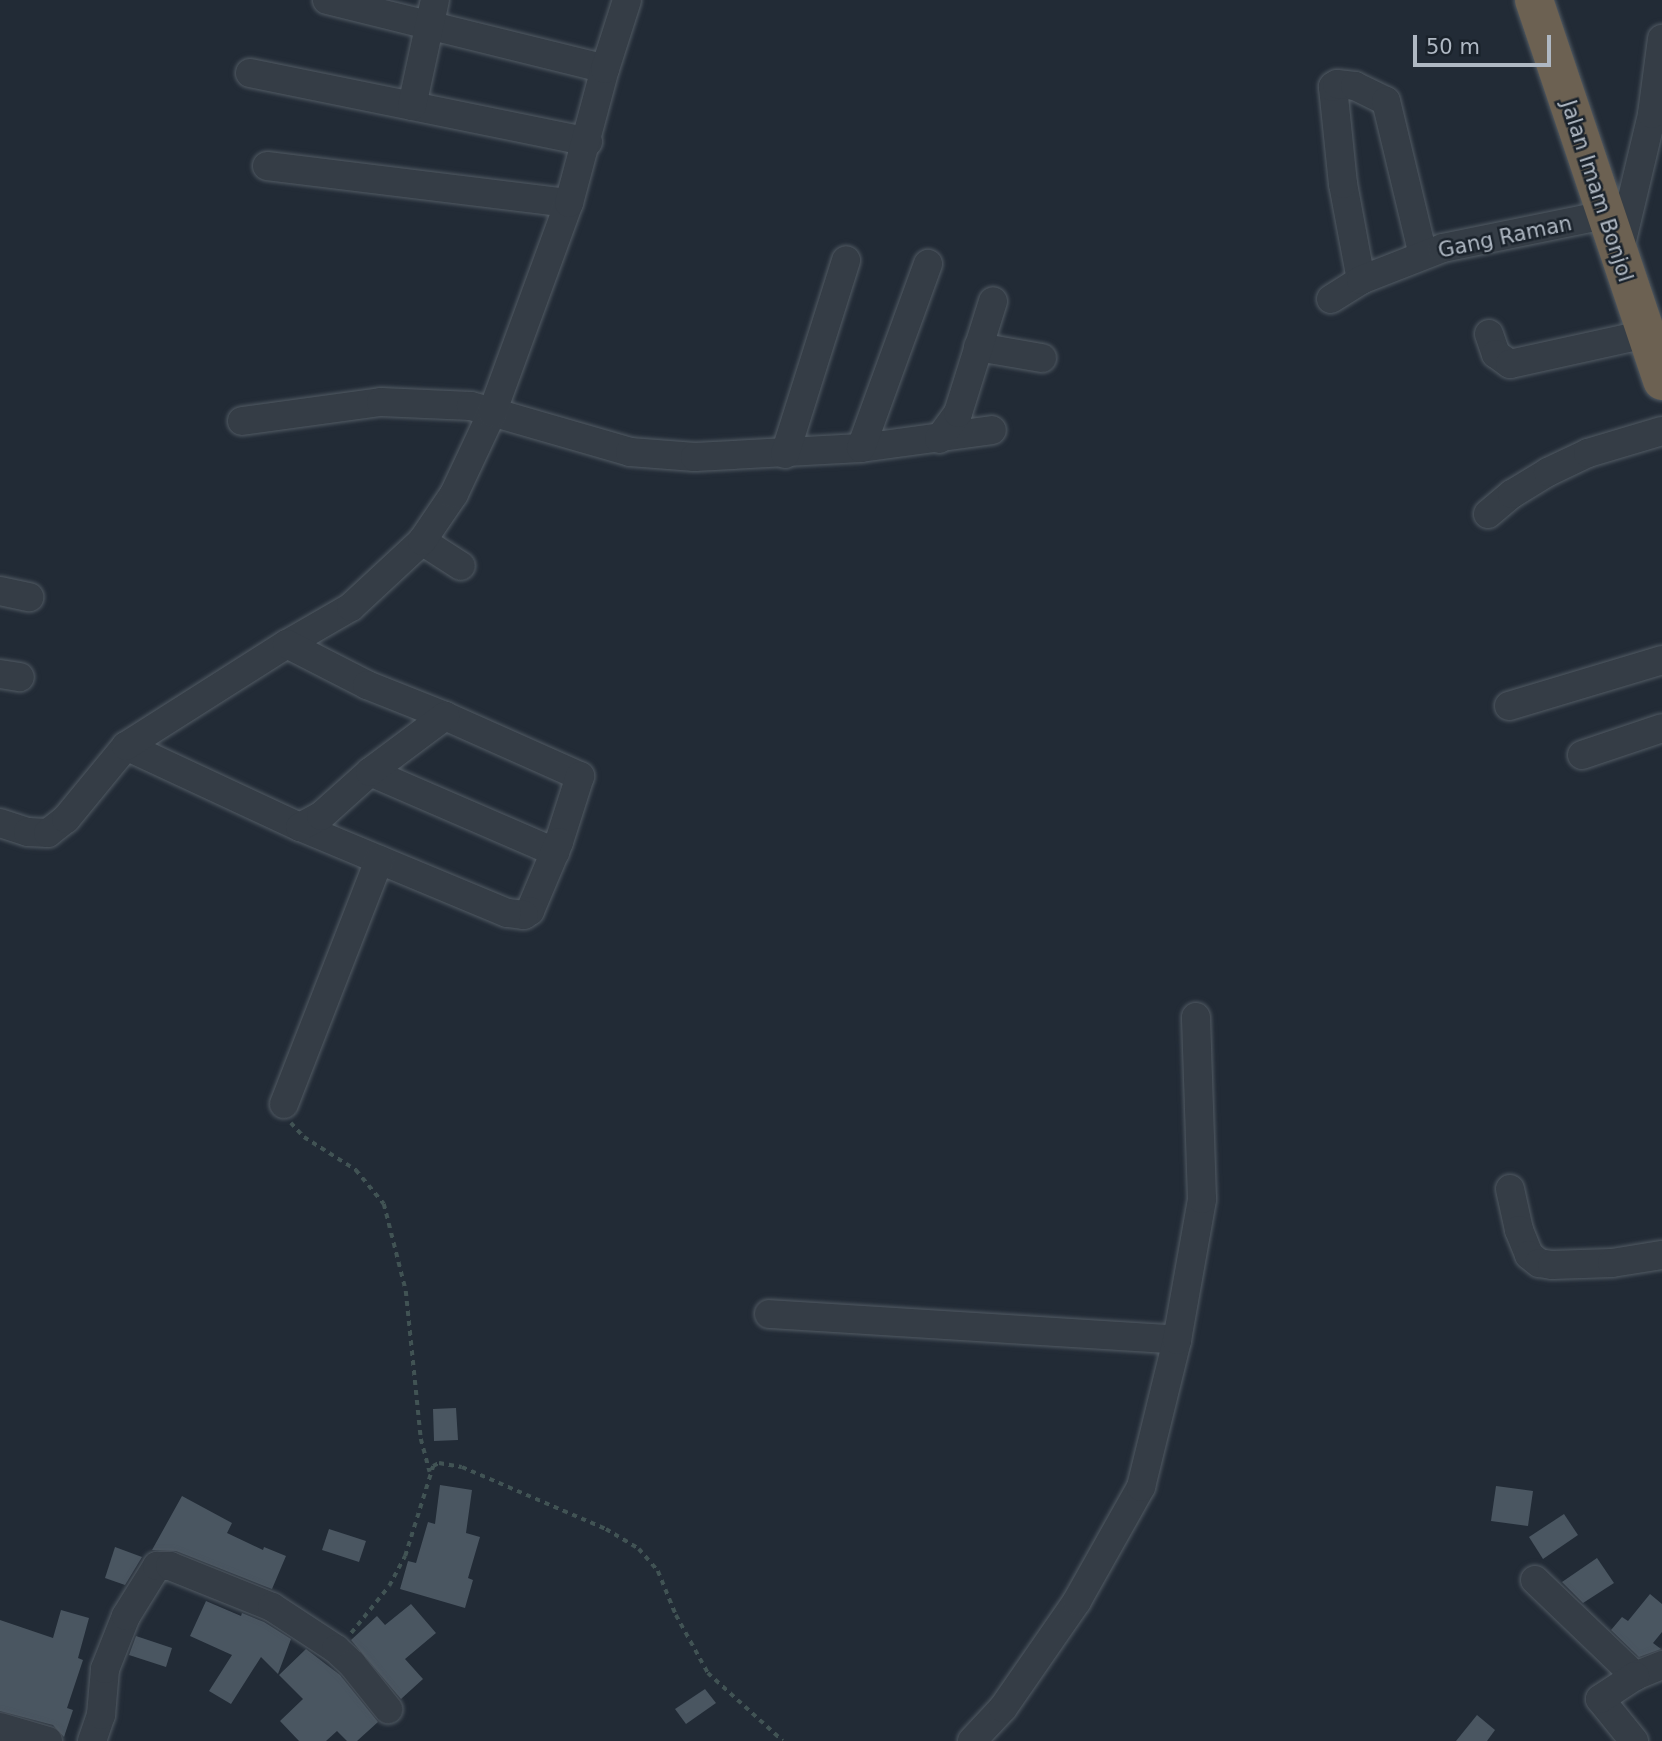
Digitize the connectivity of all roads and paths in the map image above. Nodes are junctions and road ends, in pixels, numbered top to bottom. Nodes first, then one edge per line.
1 (327, 0) edge
2 (627, 0) edge
3 (1534, 0) edge
4 (431, 12) edge
5 (1662, 38) edge
6 (605, 69) junction
7 (250, 73) dead end
8 (412, 106) junction
9 (587, 142) junction
10 (268, 166) dead end
11 (569, 203) junction
12 (1605, 215) junction
13 (1423, 255) junction
14 (1618, 256) junction
15 (846, 260) dead end
16 (928, 264) dead end
17 (1361, 280) junction
18 (1331, 299) dead end
19 (993, 301) dead end
20 (1489, 334) dead end
21 (1646, 334) junction
22 (978, 347) junction
23 (1042, 358) dead end
24 (1662, 381) edge
25 (492, 413) junction
26 (242, 421) dead end
27 (992, 430) dead end
28 (1662, 431) edge
29 (939, 439) junction
30 (861, 448) junction
31 (785, 454) junction
32 (1488, 514) dead end
33 (422, 541) junction
34 (461, 566) dead end
35 (0, 591) edge
36 (29, 597) dead end
37 (287, 644) junction
38 (1662, 660) edge
39 (1510, 706) dead end
40 (445, 716) junction
41 (1662, 729) edge
42 (126, 746) junction
43 (1582, 755) dead end
44 (370, 772) junction
45 (0, 823) edge
46 (300, 827) junction
47 (555, 852) junction
48 (379, 860) junction
49 (1196, 1017) dead end
50 (284, 1104) joint
51 (1510, 1189) dead end
52 (1662, 1255) edge
53 (769, 1314) dead end
54 (1177, 1340) junction
55 (430, 1472) junction
56 (1535, 1580) dead end
57 (336, 1649) junction
58 (1662, 1665) edge
59 (1635, 1676) junction
60 (388, 1709) dead end
61 (0, 1727) edge
62 (48, 1741) edge
63 (92, 1741) edge
64 (783, 1741) edge
65 (972, 1741) edge
66 (1634, 1741) edge

1 - 4 street
2 - 6 street
3 - 12 highway, Jalan Imam Bonjol
4 - 6 street
4 - 8 street
5 - 14 street
6 - 9 street
7 - 8 street
8 - 9 street
9 - 11 street
10 - 11 street
11 - 25 street
12 - 13 street, Gang Raman
12 - 14 highway, Jalan Imam Bonjol
13 - 17 street, Gang Raman
13 - 17 street
14 - 21 highway, Jalan Imam Bonjol
15 - 31 street
16 - 30 street
17 - 18 street, Gang Raman
19 - 22 street
20 - 21 street
21 - 24 highway, Jalan Imam Bonjol
22 - 23 street
22 - 29 street
25 - 26 street
25 - 31 street
25 - 33 street
27 - 29 street
28 - 32 street
29 - 30 street
30 - 31 street
33 - 34 street
33 - 37 street
35 - 36 street
37 - 40 street
37 - 42 street
38 - 39 street
40 - 44 street
40 - 47 street
41 - 43 street
42 - 45 street
42 - 46 street
44 - 46 street
44 - 47 street
46 - 48 street
47 - 48 street
48 - 50 street
49 - 54 street
50 - 55 path
51 - 52 street
53 - 54 street
54 - 65 street
55 - 57 path
55 - 64 path
56 - 59 street
57 - 60 street
57 - 63 street
58 - 59 street
59 - 66 street
61 - 62 street

